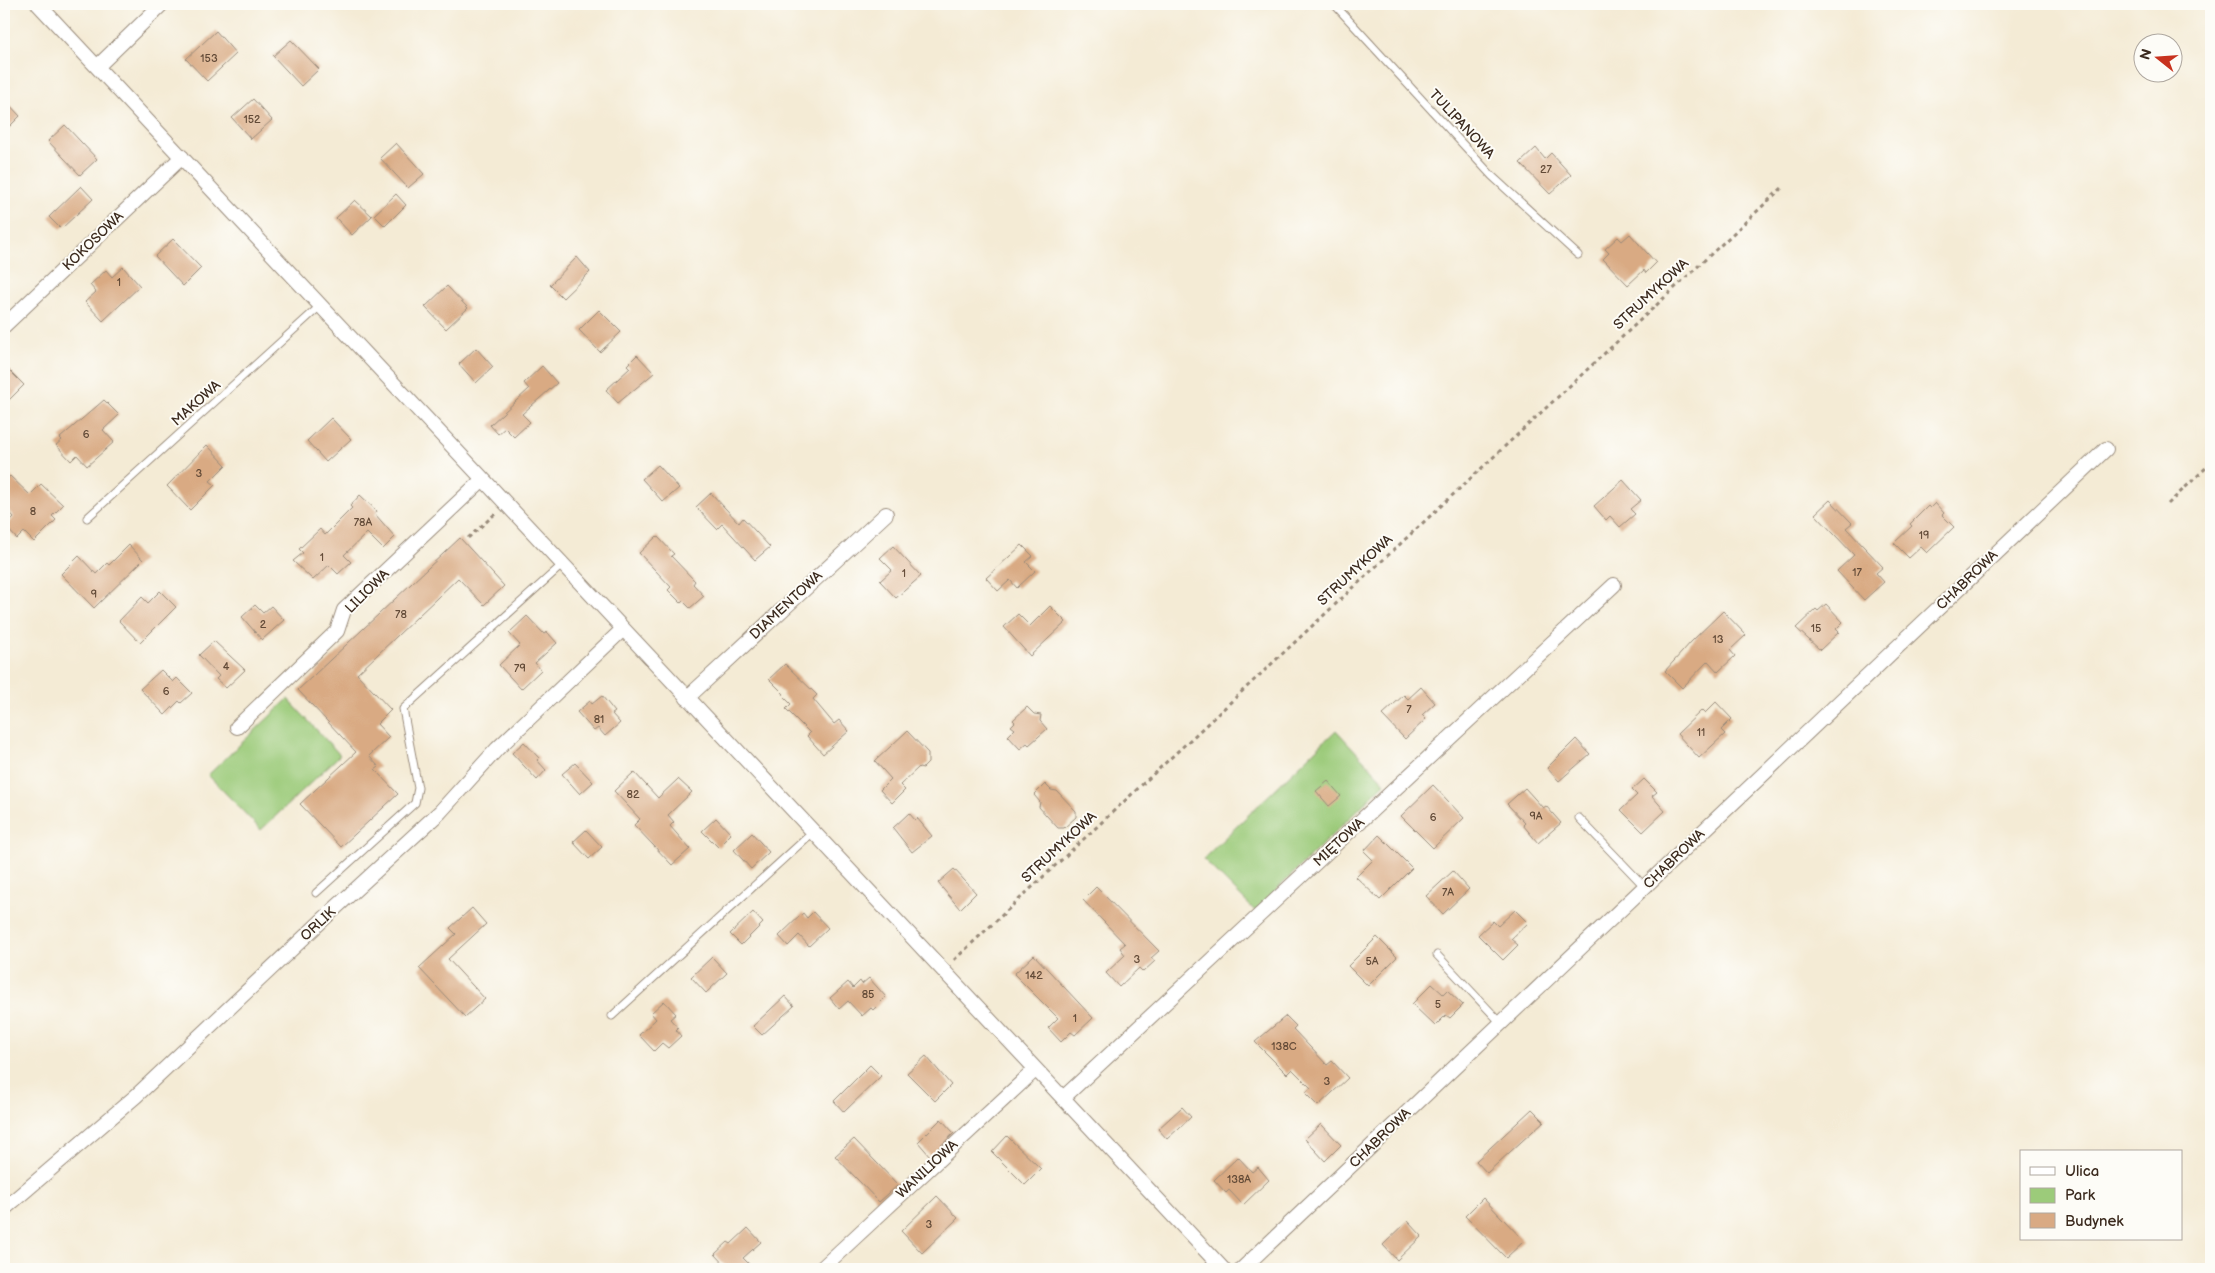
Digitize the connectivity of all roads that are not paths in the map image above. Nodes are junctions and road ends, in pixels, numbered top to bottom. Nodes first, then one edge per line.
1 (38, 4) edge
2 (162, 4) edge
3 (1334, 4) edge
4 (98, 66) junction
5 (182, 157) junction
6 (1578, 255) dead end
7 (320, 306) junction
8 (4, 326) edge
9 (2106, 449) dead end
10 (482, 480) junction
11 (886, 514) dead end
12 (87, 518) dead end
13 (562, 565) junction
14 (1614, 585) dead end
15 (622, 630) junction
16 (686, 698) junction
17 (237, 728) dead end
18 (1579, 818) dead end
19 (813, 832) junction
20 (1645, 887) junction
21 (316, 893) dead end
22 (1437, 955) dead end
23 (612, 1016) dead end
24 (1501, 1023) junction
25 (1035, 1070) junction
26 (1063, 1098) junction
27 (4, 1208) edge
28 (820, 1269) edge
29 (1223, 1269) edge
30 (1242, 1269) edge

1 - 4 street
2 - 4 street
3 - 6 lane, TULIPANOWA
4 - 5 street
5 - 7 street
5 - 8 street, KOKOSOWA
7 - 10 street
7 - 12 lane, MAKOWA
9 - 20 street, CHABROWA
10 - 13 street
10 - 17 street, LILIOWA
11 - 16 street, DIAMENTOWA
13 - 15 street
13 - 21 lane
14 - 26 street, MIĘTOWA
15 - 16 street
15 - 27 street, ORLIK
16 - 19 street
18 - 20 lane
19 - 23 lane
19 - 25 street
20 - 24 street, CHABROWA
22 - 24 lane
24 - 30 street, CHABROWA
25 - 26 street
25 - 28 street, WANILIOWA
26 - 29 street

